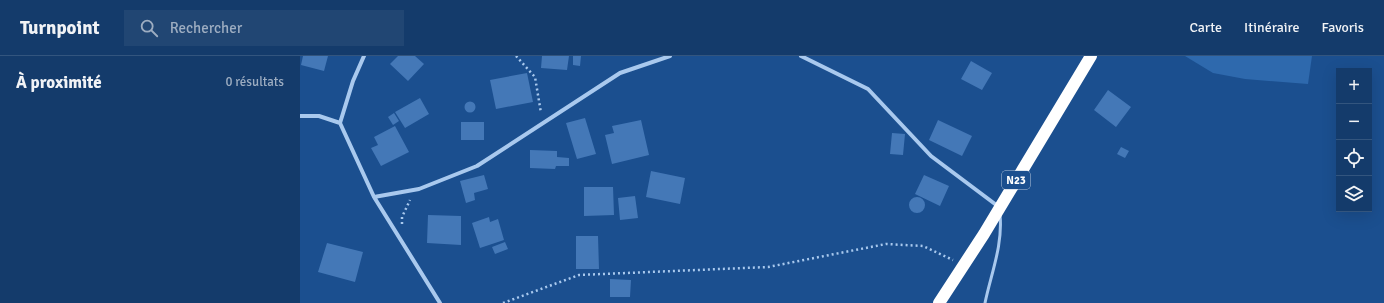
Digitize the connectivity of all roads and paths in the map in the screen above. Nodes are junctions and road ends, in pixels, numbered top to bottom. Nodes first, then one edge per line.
1 (364, 56) edge
2 (516, 56) edge
3 (670, 56) edge
4 (801, 56) edge
5 (1091, 56) edge
6 (300, 116) edge
7 (340, 123) junction
8 (543, 123) junction
9 (419, 189) junction
10 (374, 197) junction
11 (999, 207) junction
12 (403, 244) junction
13 (964, 265) junction
14 (440, 303) edge
15 (504, 303) edge
16 (939, 303) edge
17 (985, 303) edge

1 - 7 street
2 - 8 path
3 - 8 street
4 - 11 street
5 - 11 highway, N23
6 - 7 street
7 - 10 street
8 - 9 street
9 - 10 street
9 - 12 path
10 - 12 street
11 - 13 highway, N23
11 - 17 lane
12 - 14 street
13 - 15 path
13 - 16 highway, N23

